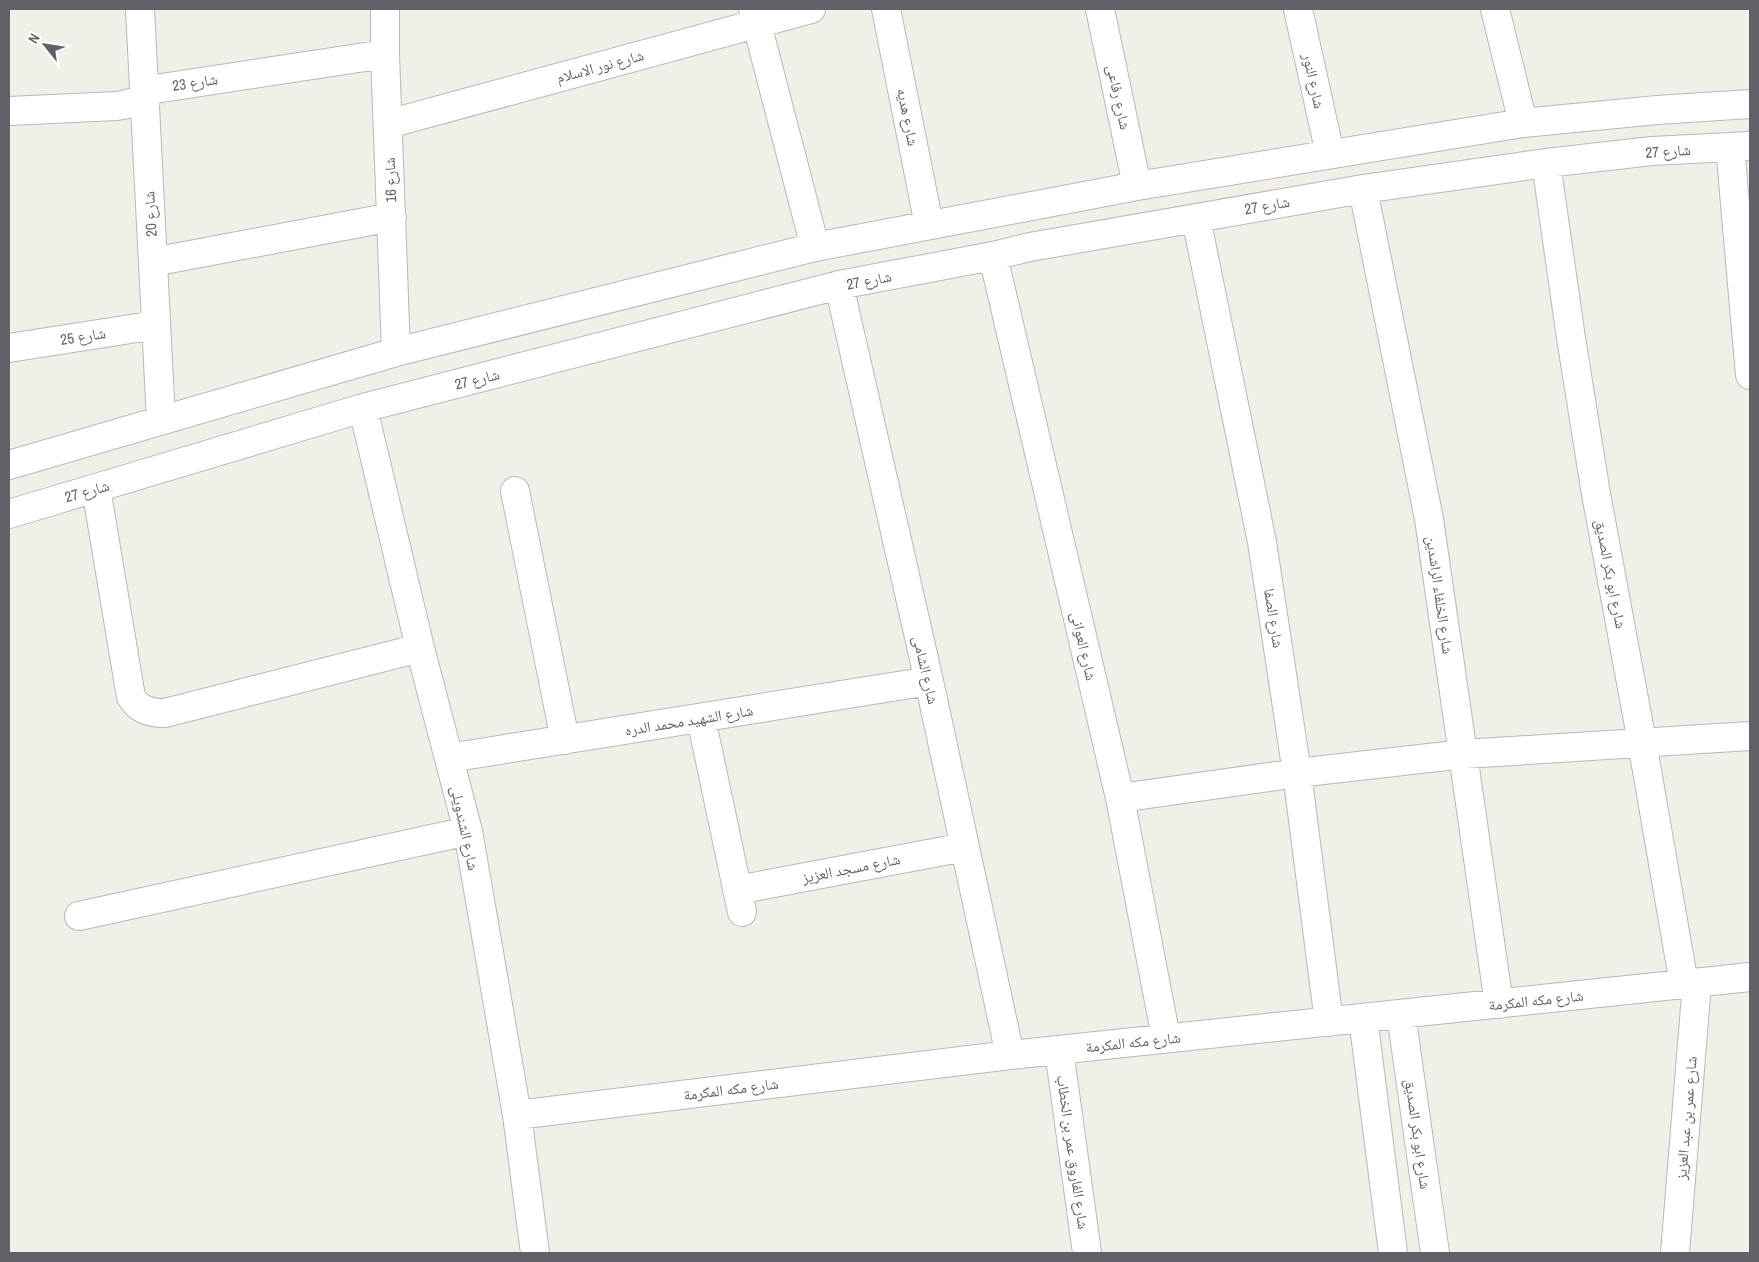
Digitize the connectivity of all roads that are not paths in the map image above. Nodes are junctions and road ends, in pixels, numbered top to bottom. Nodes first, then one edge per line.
1 (140, 9) edge
2 (385, 9) edge
3 (811, 9) edge
4 (886, 9) edge
5 (1100, 9) edge
6 (1298, 9) edge
7 (1496, 9) edge
8 (755, 16) edge
9 (385, 54) junction
10 (144, 98) junction
11 (1750, 104) edge
12 (9, 111) edge
13 (1523, 123) junction
14 (388, 124) junction
15 (1740, 147) edge
16 (1330, 154) junction
17 (1546, 162) junction
18 (1137, 186) junction
19 (1363, 189) junction
20 (1024, 207) junction
21 (392, 217) junction
22 (1196, 218) junction
23 (929, 225) junction
24 (815, 247) junction
25 (1030, 247) junction
26 (993, 256) junction
27 (153, 262) junction
28 (839, 285) junction
29 (156, 325) junction
30 (9, 348) edge
31 (396, 352) junction
32 (1750, 375) edge
33 (363, 408) junction
34 (161, 420) junction
35 (9, 465) edge
36 (96, 488) junction
37 (515, 491) dead end
38 (9, 514) edge
39 (420, 648) junction
40 (929, 682) junction
41 (701, 718) junction
42 (1750, 736) edge
43 (565, 740) junction
44 (1642, 742) junction
45 (1464, 754) junction
46 (450, 758) junction
47 (1297, 773) junction
48 (1120, 798) junction
49 (468, 831) junction
50 (965, 847) junction
51 (79, 916) dead end
52 (1750, 977) edge
53 (1690, 983) junction
54 (1499, 1004) junction
55 (1401, 1014) junction
56 (1362, 1018) junction
57 (1329, 1022) junction
58 (1166, 1038) junction
59 (1059, 1050) junction
60 (1010, 1055) junction
61 (517, 1115) junction
62 (536, 1253) edge
63 (1087, 1253) edge
64 (1393, 1253) edge
65 (1435, 1253) edge
66 (1675, 1253) edge

1 - 10 street, شارع 20
2 - 9 street, شارع 16
3 - 8 street, شارع نور الاسلام
4 - 23 street, شارع هديه
5 - 18 street, شارع رفاعى
6 - 16 street, شارع النور
7 - 13 street
8 - 14 street, شارع نور الاسلام
8 - 24 street
9 - 10 street, شارع 23
9 - 14 street, شارع 16
10 - 12 street, شارع 23
10 - 27 street, شارع 20
11 - 13 street
13 - 16 street
14 - 21 street, شارع 16
15 - 17 street, شارع 27
15 - 32 street
16 - 18 street
17 - 19 street, شارع 27
17 - 44 street, شارع ابو بكر الصديق
18 - 20 street
19 - 22 street, شارع 27
19 - 45 street, شارع الخلفاء الراشدين
20 - 23 street
20 - 25 street
21 - 27 street
21 - 31 street, شارع 16
22 - 25 street, شارع 27
22 - 47 street, شارع الصفا
23 - 24 street
24 - 31 street
25 - 26 street, شارع 27
26 - 28 street, شارع 27
26 - 48 street, شارع العوانى
27 - 29 street, شارع 20
28 - 33 street, شارع 27
28 - 40 street, شارع الشامى
29 - 30 street, شارع 25
29 - 34 street, شارع 20
31 - 34 street
33 - 36 street, شارع 27
33 - 39 street, شارع الشندويلى
34 - 35 street
36 - 38 street, شارع 27
36 - 39 street
37 - 43 street
39 - 46 street, شارع الشندويلى
40 - 41 street, شارع الشهيد محمد الدره
40 - 50 street, شارع الشامى
41 - 43 street, شارع الشهيد محمد الدره
41 - 50 street, شارع مسجد العزيز
42 - 44 street
43 - 46 street, شارع الشهيد محمد الدره
44 - 45 street
44 - 53 street, شارع ابو بكر الصديق
45 - 47 street
45 - 54 street, شارع الخلفاء الراشدين
46 - 49 street, شارع الشندويلى
47 - 48 street
47 - 57 street, شارع الصفا
48 - 58 street, شارع العوانى
49 - 51 street
49 - 61 street, شارع الشندويلى
50 - 60 street, شارع الشامى
52 - 53 street, شارع مكه المكرمة
53 - 54 street, شارع مكه المكرمة
53 - 66 street, شارع عمر بن عبد العزيز
54 - 55 street, شارع مكه المكرمة
55 - 56 street, شارع مكه المكرمة
55 - 65 street, شارع ابو بكر الصديق
56 - 57 street, شارع مكه المكرمة
56 - 64 street
57 - 58 street, شارع مكه المكرمة
58 - 59 street, شارع مكه المكرمة
59 - 60 street, شارع مكه المكرمة
59 - 63 street, شارع الفاروق عمر بن الخطاب
60 - 61 street, شارع مكه المكرمة
61 - 62 street, شارع الشندويلى

